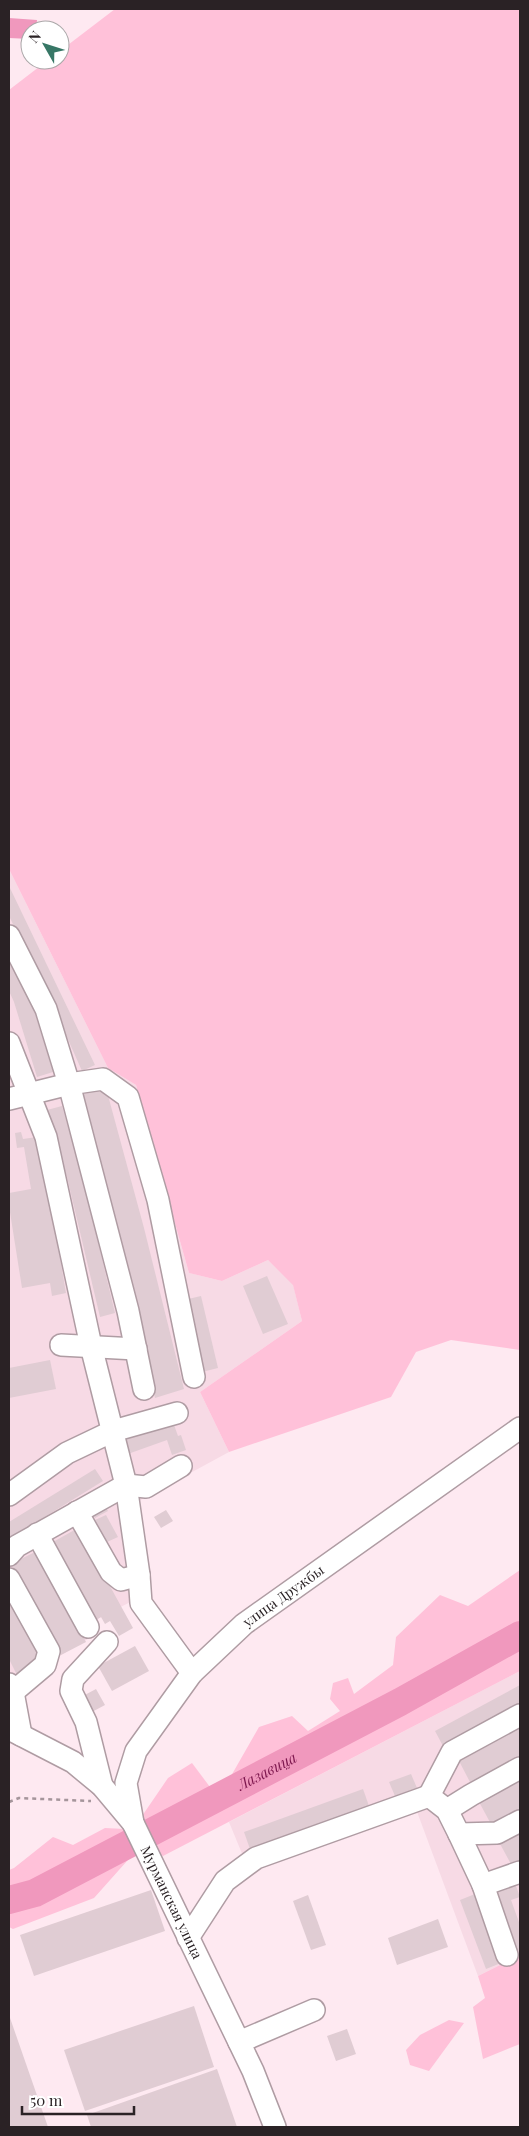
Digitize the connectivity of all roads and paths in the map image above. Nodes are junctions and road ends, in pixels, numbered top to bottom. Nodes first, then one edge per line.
1 (9, 936) edge
2 (9, 1043) edge
3 (69, 1084) junction
4 (18, 1096) edge
5 (61, 1344) dead end
6 (91, 1346) junction
7 (136, 1349) junction
8 (194, 1378) dead end
9 (144, 1390) dead end
10 (177, 1413) dead end
11 (520, 1428) edge
12 (113, 1431) junction
13 (180, 1466) dead end
14 (126, 1485) junction
15 (9, 1495) edge
16 (77, 1512) junction
17 (37, 1534) junction
18 (9, 1555) edge
19 (139, 1575) junction
20 (9, 1579) edge
21 (88, 1627) dead end
22 (107, 1642) dead end
23 (192, 1673) junction
24 (11, 1688) edge
25 (520, 1715) edge
26 (15, 1732) edge
27 (520, 1768) edge
28 (96, 1793) junction
29 (430, 1796) junction
30 (9, 1802) edge
31 (447, 1810) junction
32 (520, 1821) edge
33 (133, 1823) junction
34 (459, 1834) junction
35 (520, 1872) edge
36 (483, 1885) junction
37 (188, 1938) junction
38 (507, 1955) dead end
39 (314, 2010) dead end
40 (239, 2042) junction
41 (275, 2127) edge

1 - 3 street
2 - 4 street
3 - 4 street
3 - 7 street
3 - 8 street
4 - 6 street
5 - 6 street
6 - 7 street
6 - 12 street
7 - 9 street
10 - 12 street
11 - 23 street, улица Дружбы
12 - 14 street
12 - 15 street
13 - 14 street
14 - 16 street
14 - 19 street
16 - 17 street
16 - 19 street
17 - 18 street
17 - 21 street
19 - 23 street
20 - 24 street
22 - 28 street
23 - 33 street, улица Дружбы
24 - 26 street
25 - 29 street
26 - 28 street, Мурманская улица
27 - 31 street
28 - 30 path
28 - 33 street, Мурманская улица
29 - 31 street
29 - 37 street
31 - 34 street
32 - 34 street
33 - 37 street, Мурманская улица
34 - 36 street
35 - 36 street
36 - 38 street
37 - 40 street, Мурманская улица
39 - 40 street
40 - 41 street, Мурманская улица

